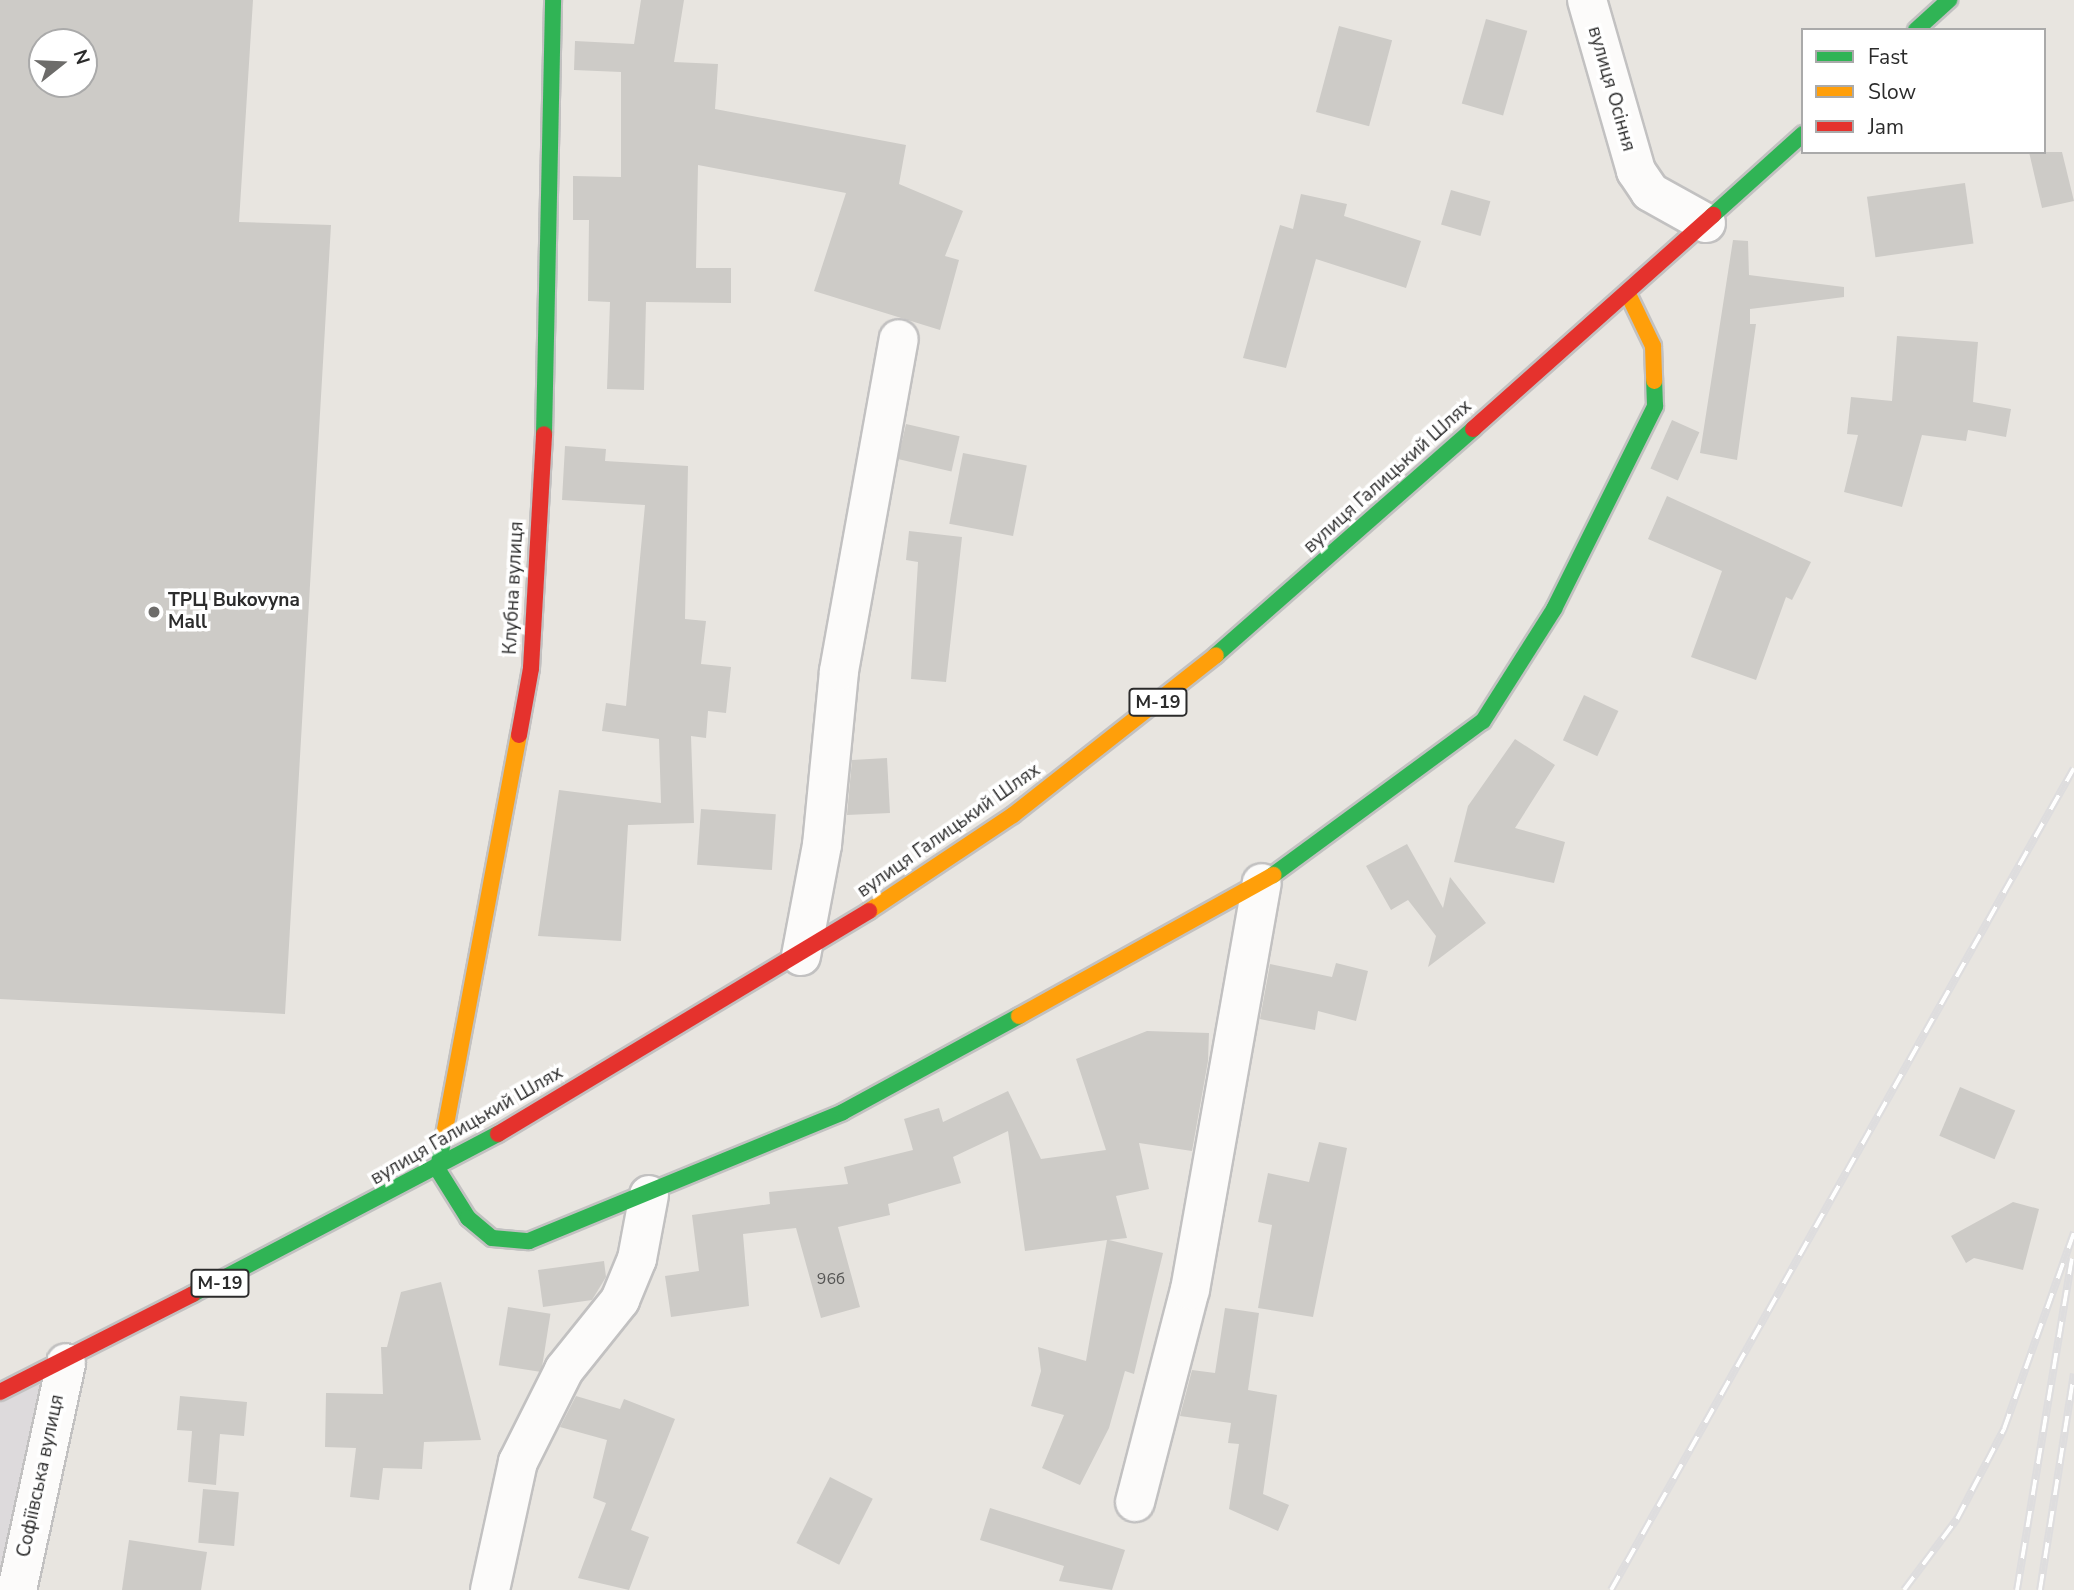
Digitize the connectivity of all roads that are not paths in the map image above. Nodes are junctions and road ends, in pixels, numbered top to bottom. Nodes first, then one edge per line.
1 (553, 0) edge
2 (1587, 0) edge
3 (1949, 0) edge
4 (1918, 28) edge
5 (1801, 136) edge
6 (1706, 223) junction
7 (1628, 294) junction
8 (899, 339) dead end
9 (1262, 883) junction
10 (801, 956) junction
11 (438, 1170) junction
12 (649, 1195) junction
13 (66, 1363) junction
14 (0, 1392) edge
15 (1135, 1502) dead end
16 (17, 1590) edge
17 (490, 1590) edge

1 - 11 main road, Клубна вулиця
2 - 6 street, вулиця Осіння
3 - 4 main road
5 - 6 main road, вулиця Галицький Шлях / М-19
6 - 7 main road, вулиця Галицький Шлях / М-19
7 - 9 main road
7 - 10 main road, вулиця Галицький Шлях / М-19
8 - 10 street
9 - 12 main road
9 - 15 street
10 - 11 main road, вулиця Галицький Шлях / М-19
11 - 12 main road
11 - 13 main road, вулиця Галицький Шлях / М-19
12 - 17 street
13 - 14 main road, вулиця Галицький Шлях / М-19
13 - 16 street, Софіївська вулиця

